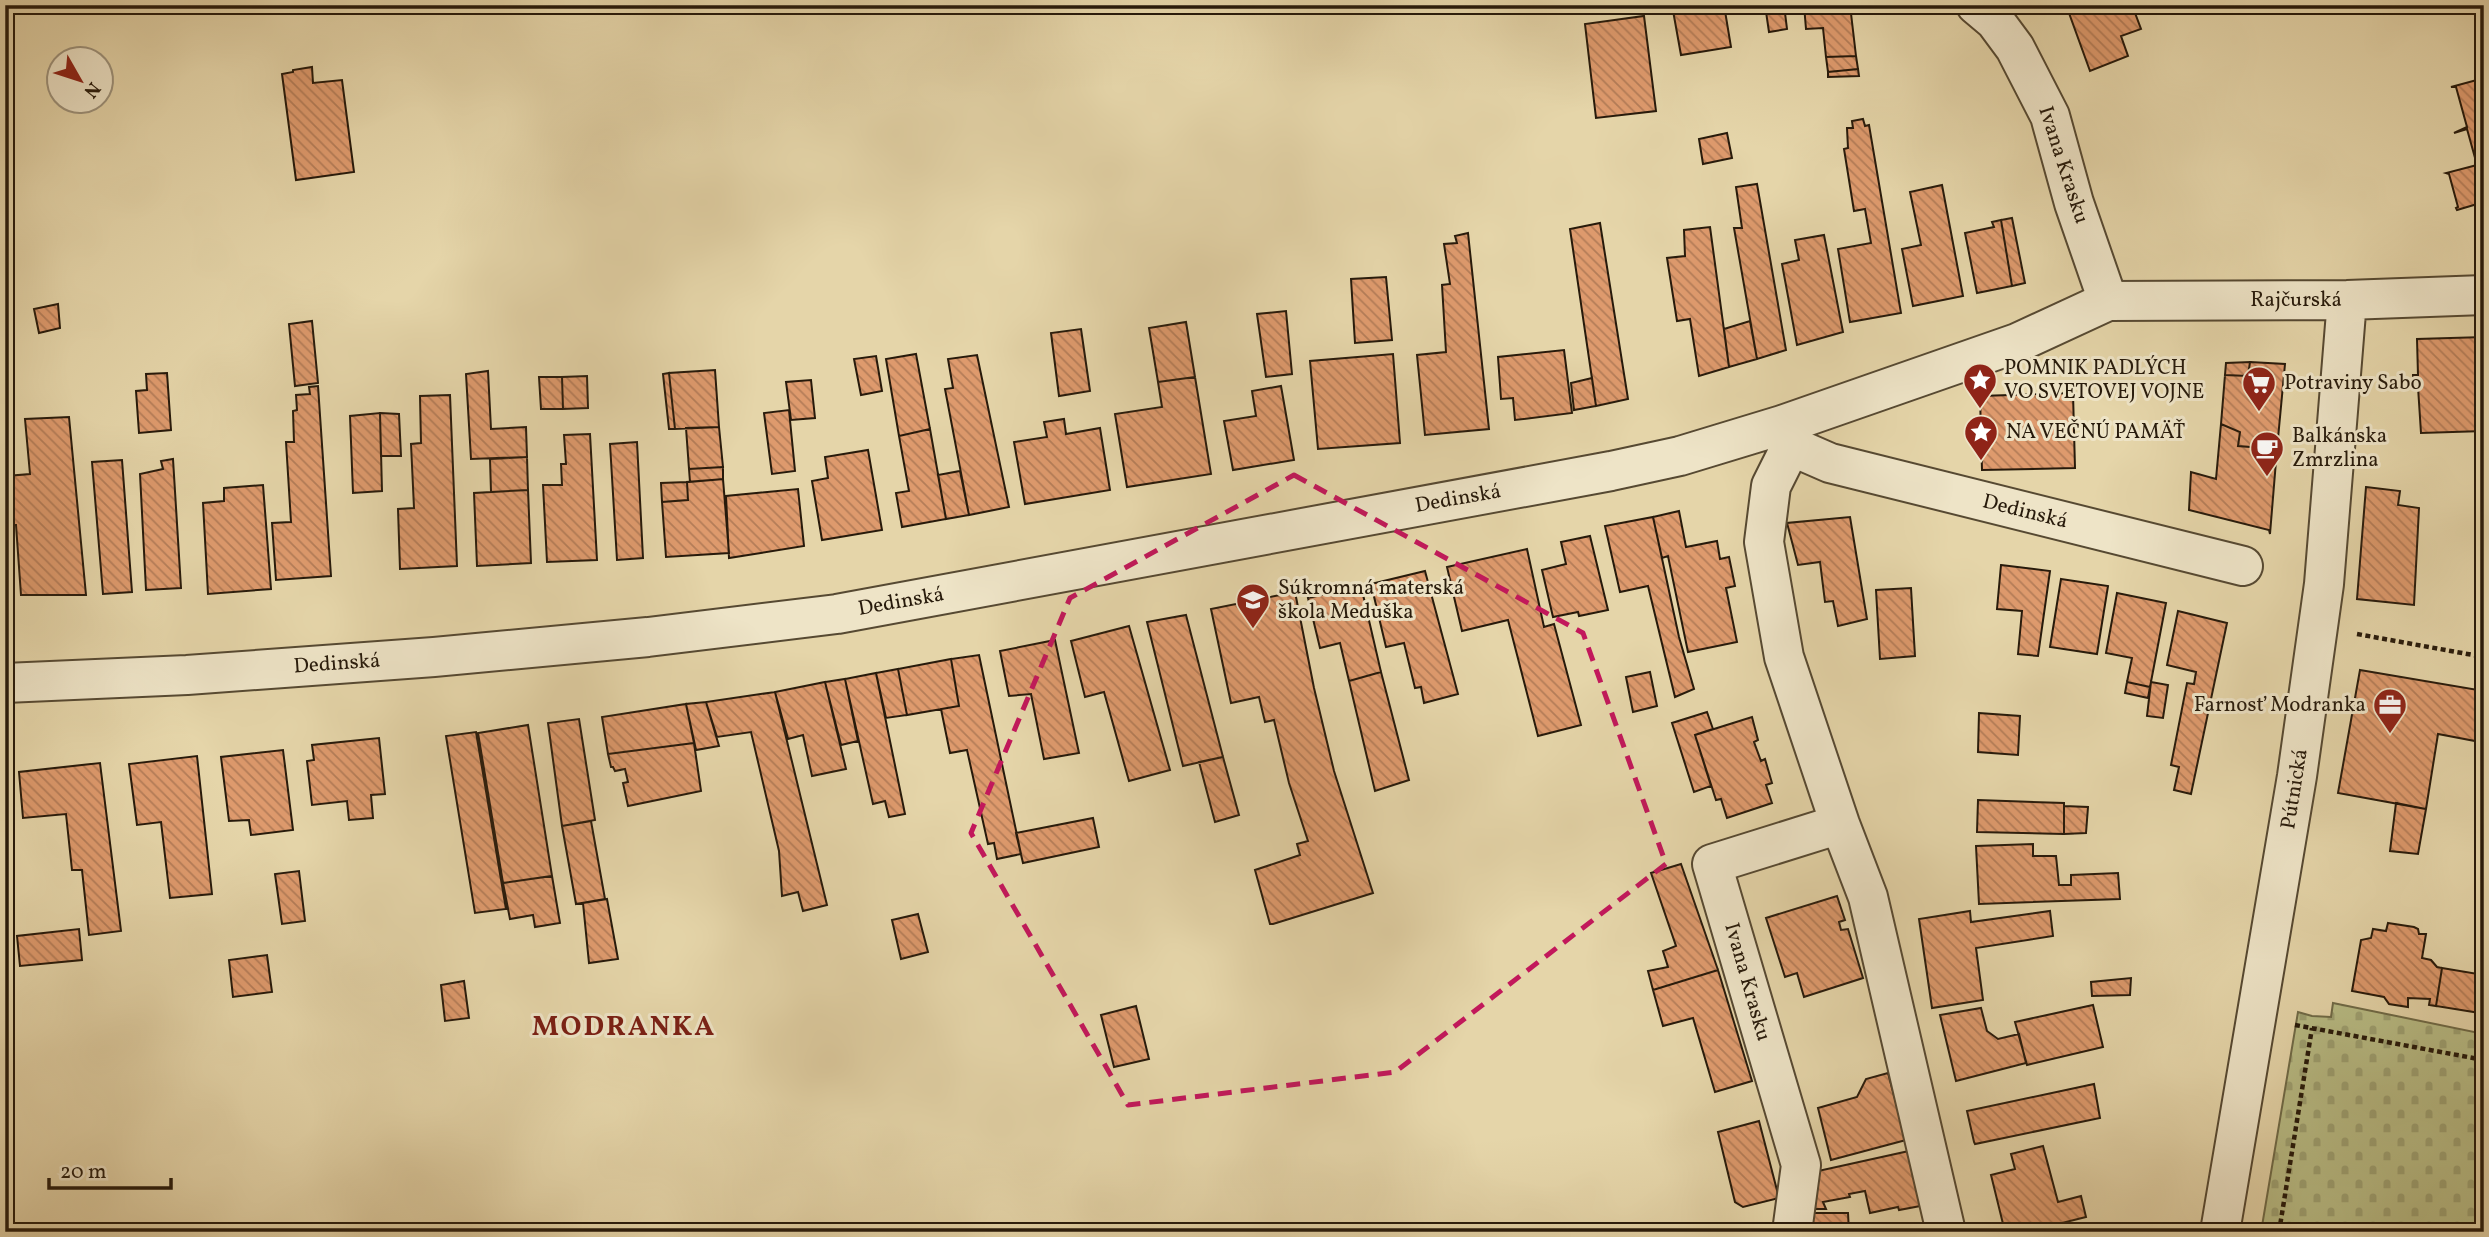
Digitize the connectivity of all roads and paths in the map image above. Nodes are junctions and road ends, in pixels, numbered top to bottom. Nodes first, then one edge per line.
1 (1976, 5) edge
2 (2484, 295) edge
3 (2347, 300) junction
4 (2108, 301) junction
5 (1786, 436) junction
6 (2243, 566) dead end
7 (2344, 632) dead end
8 (2484, 657) edge
9 (5, 683) edge
10 (1840, 824) junction
11 (2291, 1024) dead end
12 (2312, 1028) junction
13 (2484, 1060) edge
14 (1792, 1232) edge
15 (1946, 1232) edge
16 (2220, 1232) edge
17 (2279, 1232) edge

1 - 4 street, Ivana Krasku
2 - 3 street, Rajčurská
3 - 4 street, Rajčurská
3 - 16 street, Pútnická
4 - 5 street, Dedinská
5 - 6 street, Dedinská
5 - 9 street, Dedinská
5 - 10 street
7 - 8 path
10 - 14 street, Ivana Krasku
10 - 15 street
11 - 12 path
12 - 13 path
12 - 17 path

